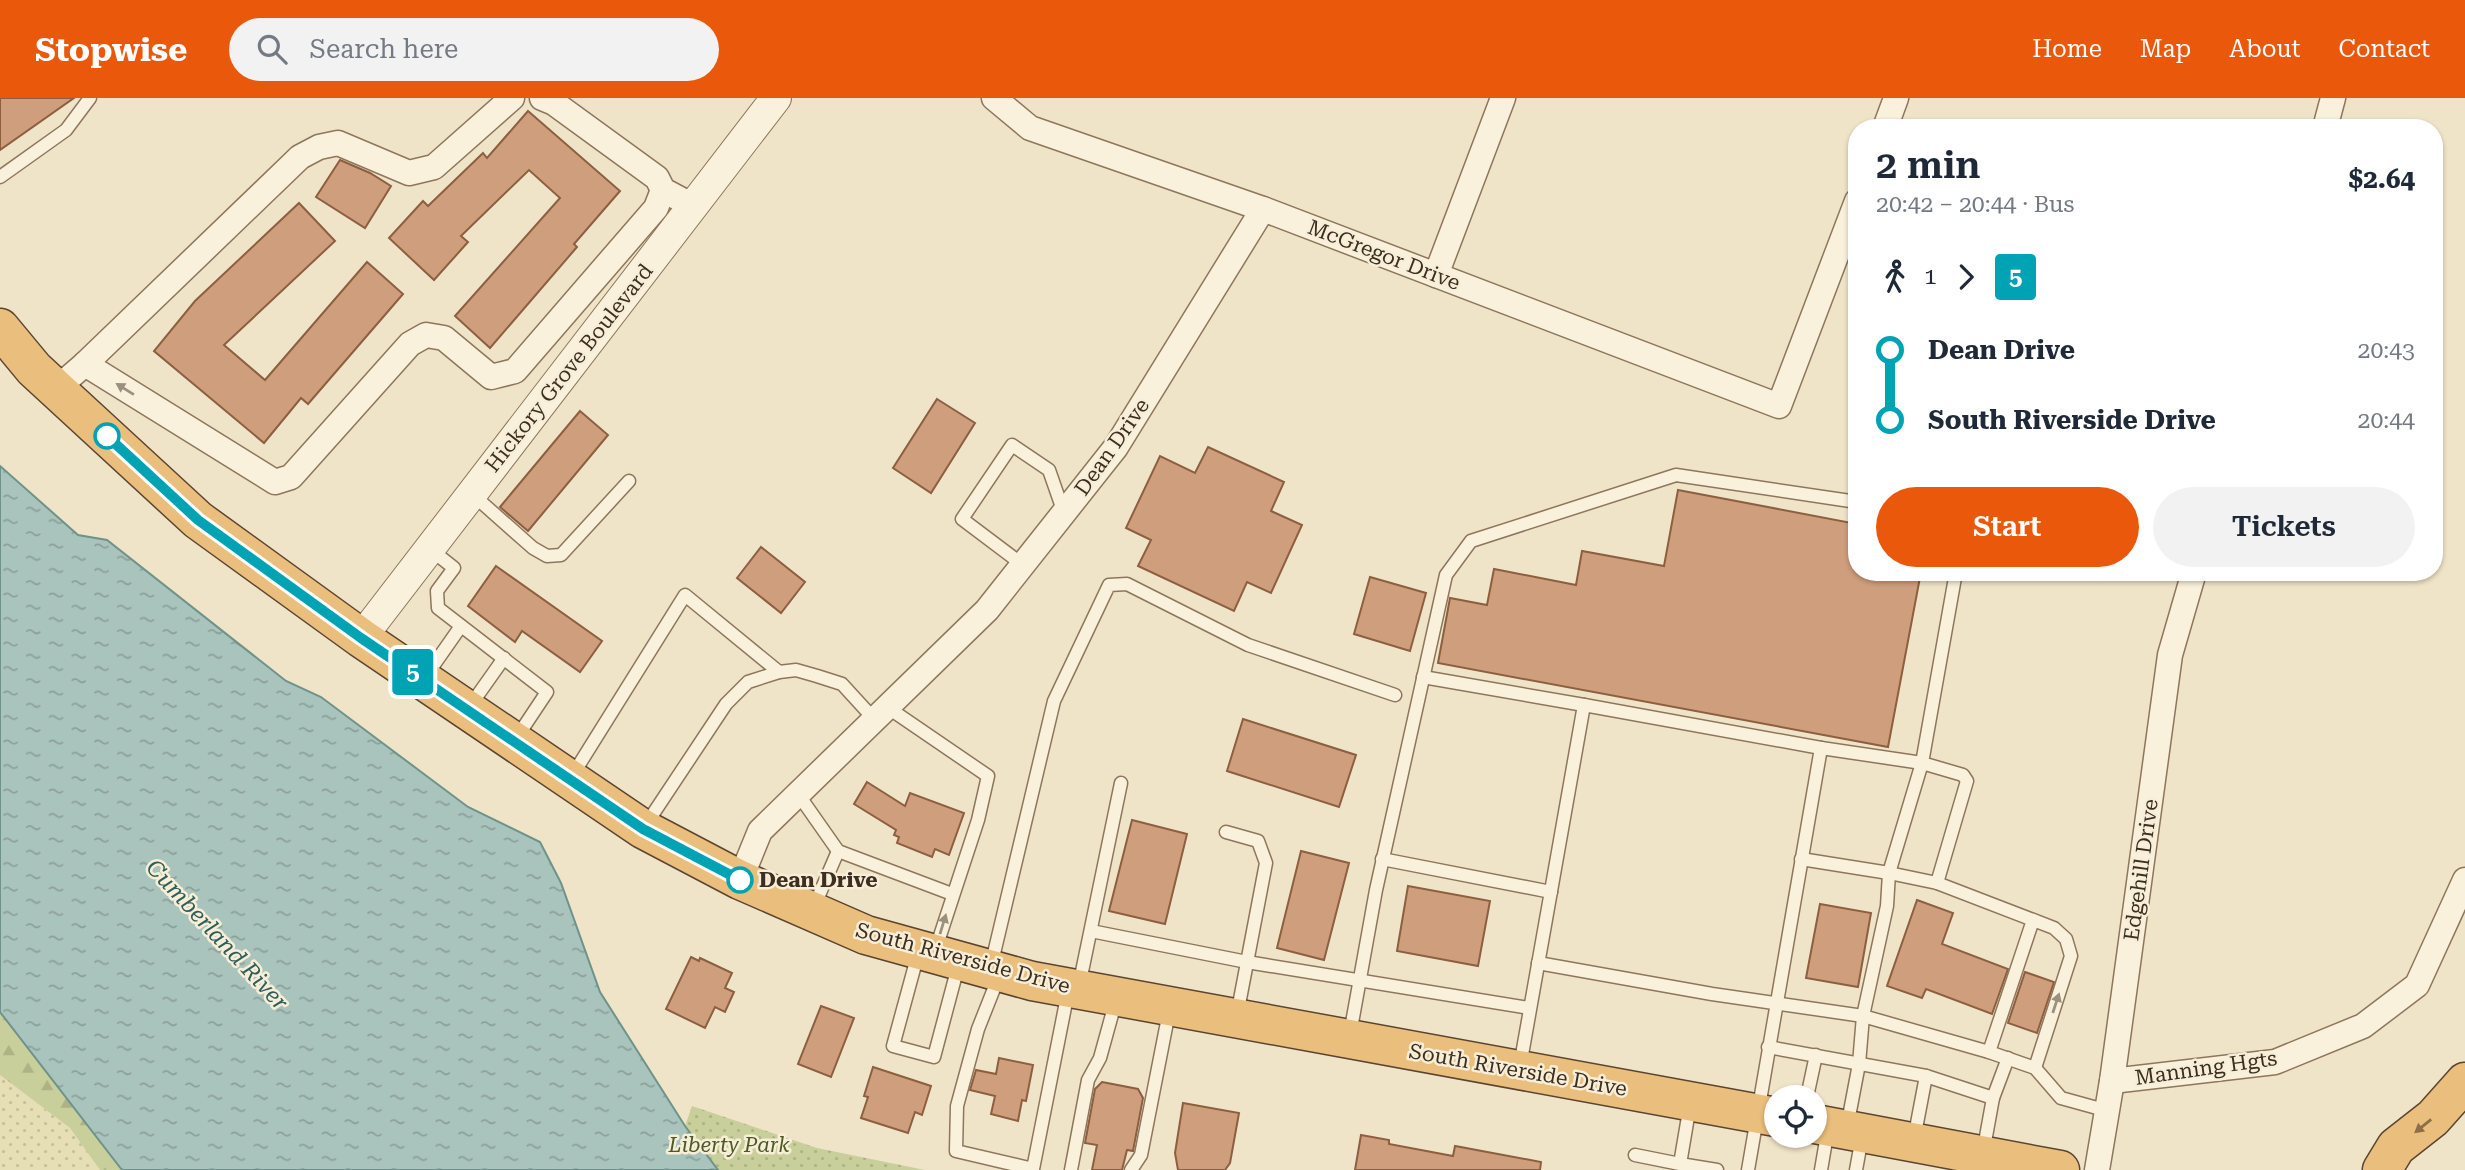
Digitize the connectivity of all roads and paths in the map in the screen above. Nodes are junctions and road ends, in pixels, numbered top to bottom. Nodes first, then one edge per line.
1 (90, 98) edge
2 (512, 98) edge
3 (542, 98) edge
4 (776, 98) edge
5 (994, 98) edge
6 (1503, 98) edge
7 (1896, 98) edge
8 (2333, 98) edge
9 (1888, 119) edge
10 (2327, 119) edge
11 (0, 177) edge
12 (663, 190) junction
13 (693, 206) junction
14 (1263, 209) junction
15 (1848, 225) edge
16 (1436, 275) junction
17 (0, 328) edge
18 (85, 364) junction
19 (56, 389) junction
20 (629, 481) dead end
21 (472, 494) junction
22 (1848, 501) edge
23 (1064, 513) junction
24 (430, 549) junction
25 (1023, 565) junction
26 (1954, 581) edge
27 (2191, 581) edge
28 (461, 626) junction
29 (361, 638) junction
30 (504, 658) junction
31 (779, 672) junction
32 (1423, 677) junction
33 (424, 680) junction
34 (1395, 695) dead end
35 (1584, 705) junction
36 (468, 709) junction
37 (881, 713) junction
38 (514, 741) junction
39 (1821, 748) junction
40 (1922, 763) junction
41 (570, 779) junction
42 (1122, 783) dead end
43 (798, 794) junction
44 (643, 829) junction
45 (1226, 832) dead end
46 (838, 851) junction
47 (1382, 859) junction
48 (1801, 859) junction
49 (1889, 873) junction
50 (740, 880) junction
51 (2465, 880) edge
52 (1937, 883) junction
53 (1551, 892) junction
54 (952, 894) junction
55 (811, 911) junction
56 (2033, 920) junction
57 (1091, 930) junction
58 (961, 962) junction
59 (1247, 962) junction
60 (1538, 962) junction
61 (1361, 980) junction
62 (1074, 989) junction
63 (1117, 997) junction
64 (1775, 1002) junction
65 (1170, 1006) junction
66 (1529, 1008) junction
67 (1863, 1016) junction
68 (1236, 1018) junction
69 (1349, 1039) junction
70 (1768, 1047) junction
71 (1989, 1052) junction
72 (1816, 1055) junction
73 (2008, 1058) junction
74 (1859, 1064) junction
75 (2035, 1068) junction
76 (1519, 1070) junction
77 (1926, 1076) junction
78 (2112, 1081) junction
79 (2465, 1082) edge
80 (1767, 1085) edge
81 (1993, 1098) junction
82 (1691, 1102) junction
83 (2108, 1111) junction
84 (1764, 1115) edge
85 (1764, 1121) edge
86 (1836, 1130) edge
87 (1913, 1143) junction
88 (1635, 1155) dead end
89 (1981, 1163) edge
90 (1680, 1164) junction
91 (1071, 1170) edge
92 (1131, 1170) edge
93 (1717, 1170) edge
94 (1748, 1170) edge
95 (1821, 1170) edge
96 (2060, 1170) edge
97 (2097, 1170) edge
98 (2382, 1170) edge

1 - 11 lane
2 - 18 street
3 - 12 street
4 - 13 street, Hickory Grove Boulevard
5 - 14 street, McGregor Drive
6 - 16 street
7 - 9 street
8 - 10 street
12 - 13 street
12 -> 18 street
13 - 21 street, Hickory Grove Boulevard
14 - 16 street, McGregor Drive
14 - 23 street, Dean Drive
15 - 16 street, McGregor Drive
17 - 19 highway, South Riverside Drive
18 - 19 street
19 - 29 highway, South Riverside Drive
20 - 21 lane
21 - 24 street, Hickory Grove Boulevard
22 - 32 lane
23 - 25 street, Dean Drive
23 - 25 lane
24 - 28 lane
24 - 29 street, Hickory Grove Boulevard
25 - 37 street, Dean Drive
26 - 40 lane
27 - 78 street, Edgehill Drive
28 - 30 lane
28 - 33 lane
29 - 33 highway, South Riverside Drive
30 - 36 lane
30 - 38 lane
31 - 37 lane
31 - 41 lane
31 - 44 lane
32 - 35 lane
32 - 47 lane
33 - 36 highway, South Riverside Drive
34 - 58 lane
35 - 39 lane
35 - 53 lane
36 - 38 highway, South Riverside Drive
37 - 43 street, Dean Drive
37 - 54 lane
38 - 41 highway, South Riverside Drive
39 - 40 lane
39 - 48 lane
40 - 49 lane
40 - 52 lane
41 - 44 highway, South Riverside Drive
42 - 57 lane
43 - 46 lane
43 - 50 street, Dean Drive
44 - 50 highway, South Riverside Drive
45 - 59 lane
46 - 54 lane
46 - 55 lane
47 - 53 lane
47 - 61 lane
48 - 49 lane
48 - 64 lane
49 - 52 lane
49 - 67 lane
50 - 55 highway, South Riverside Drive
51 - 78 street, Manning Hgts
52 - 56 lane
53 - 60 lane
58 -> 54 lane
55 - 58 highway, South Riverside Drive
56 - 71 lane
75 -> 56 lane
57 - 59 lane
57 - 62 lane
58 - 58 lane
58 - 62 highway, South Riverside Drive
58 - 62 lane
59 - 61 lane
59 - 68 lane
60 - 64 lane
60 - 66 lane
61 - 66 lane
61 - 69 lane
62 - 63 highway, South Riverside Drive
63 - 65 highway, South Riverside Drive
63 - 91 lane
64 - 67 lane
64 - 70 lane
65 - 68 highway, South Riverside Drive
65 - 92 lane
66 - 76 lane
67 - 71 lane
67 - 74 lane
68 - 69 highway, South Riverside Drive
69 - 76 highway, South Riverside Drive
70 - 72 lane
70 - 80 lane
71 - 73 lane
72 - 74 lane
72 - 86 lane
73 - 75 lane
73 - 81 lane
74 - 77 lane
74 - 86 lane
75 - 83 lane
76 - 82 highway, South Riverside Drive
77 - 81 lane
77 - 87 lane
78 - 83 street, Edgehill Drive
79 -> 98 highway
81 - 89 lane
82 - 84 highway, South Riverside Drive
82 - 90 lane
83 - 97 street, Edgehill Drive
85 - 94 lane
86 - 87 highway
86 - 95 lane
87 - 89 highway
88 - 90 lane
89 - 96 highway
90 - 93 lane

